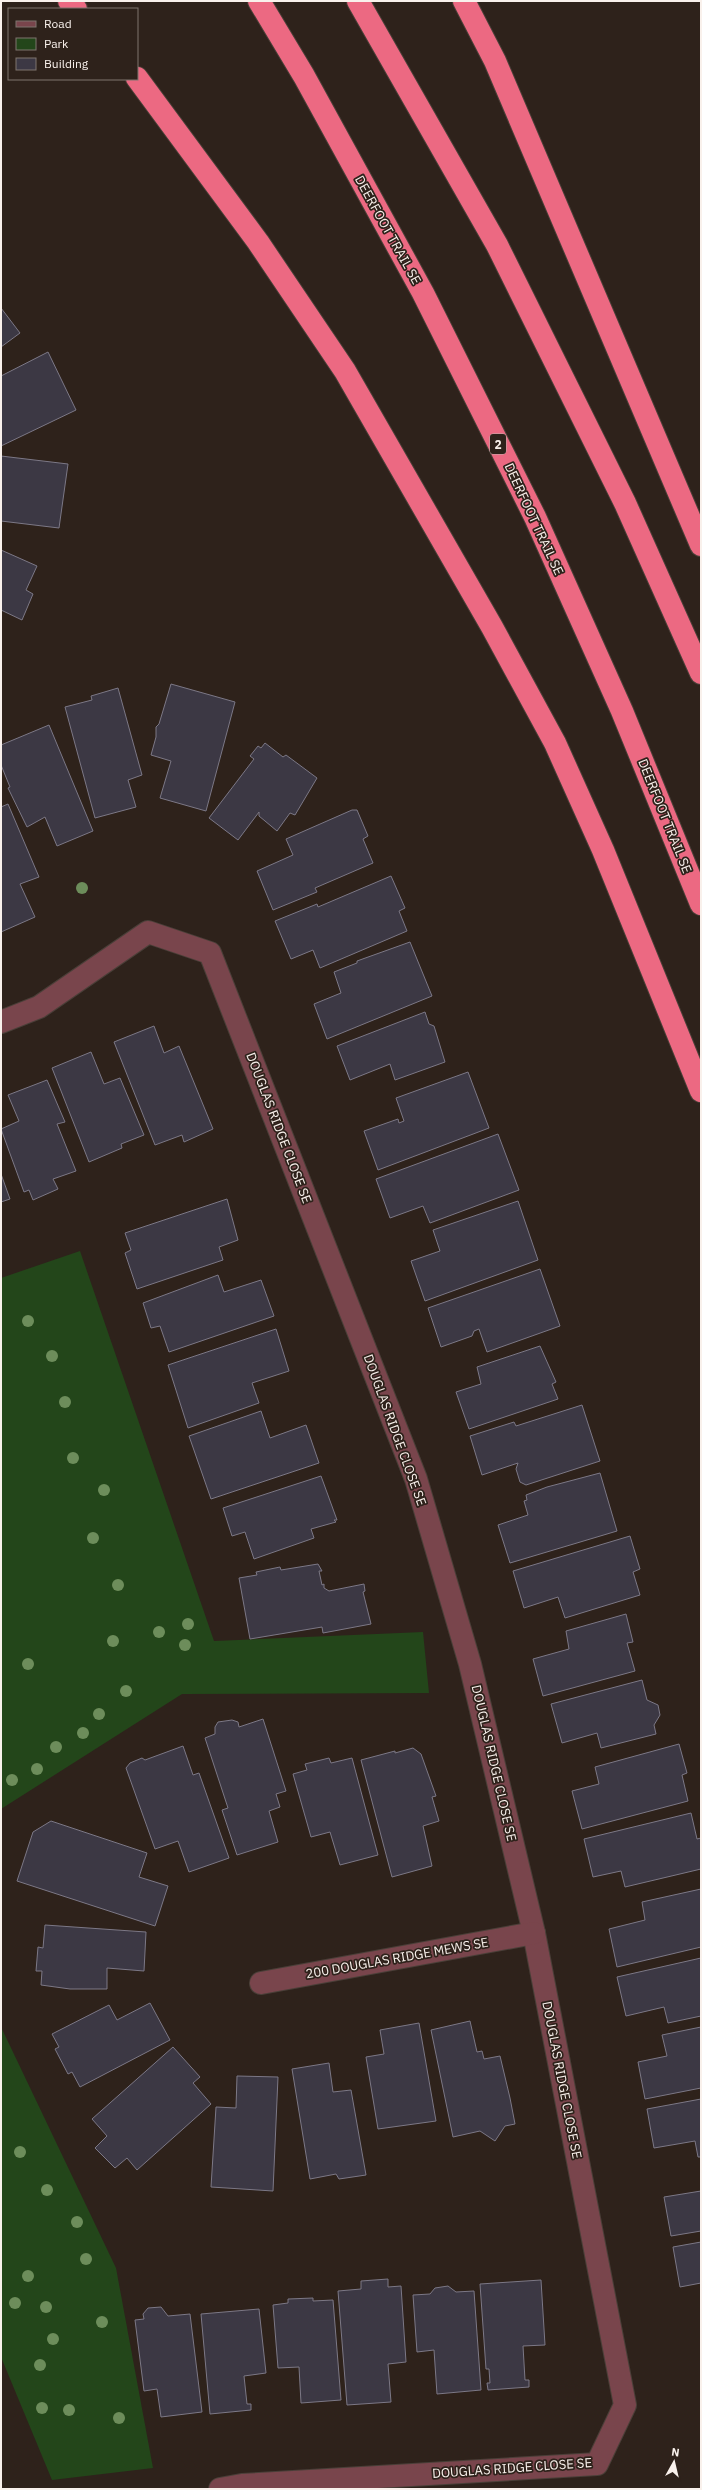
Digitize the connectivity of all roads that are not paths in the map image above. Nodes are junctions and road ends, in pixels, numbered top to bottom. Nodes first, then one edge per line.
1 (259, 1) edge
2 (358, 1) edge
3 (464, 1) edge
4 (138, 79) edge
5 (701, 545) edge
6 (701, 673) edge
7 (701, 904) edge
8 (1, 1022) edge
9 (701, 1092) edge
10 (534, 1933) junction
11 (260, 1983) dead end
12 (220, 2489) edge

1 - 7 highway, DEERFOOT TRAIL SE / 2
2 - 6 highway
3 - 5 highway
4 - 9 highway
8 - 10 street, DOUGLAS RIDGE CLOSE SE
10 - 11 street, 200 DOUGLAS RIDGE MEWS SE
10 - 12 street, DOUGLAS RIDGE CLOSE SE

